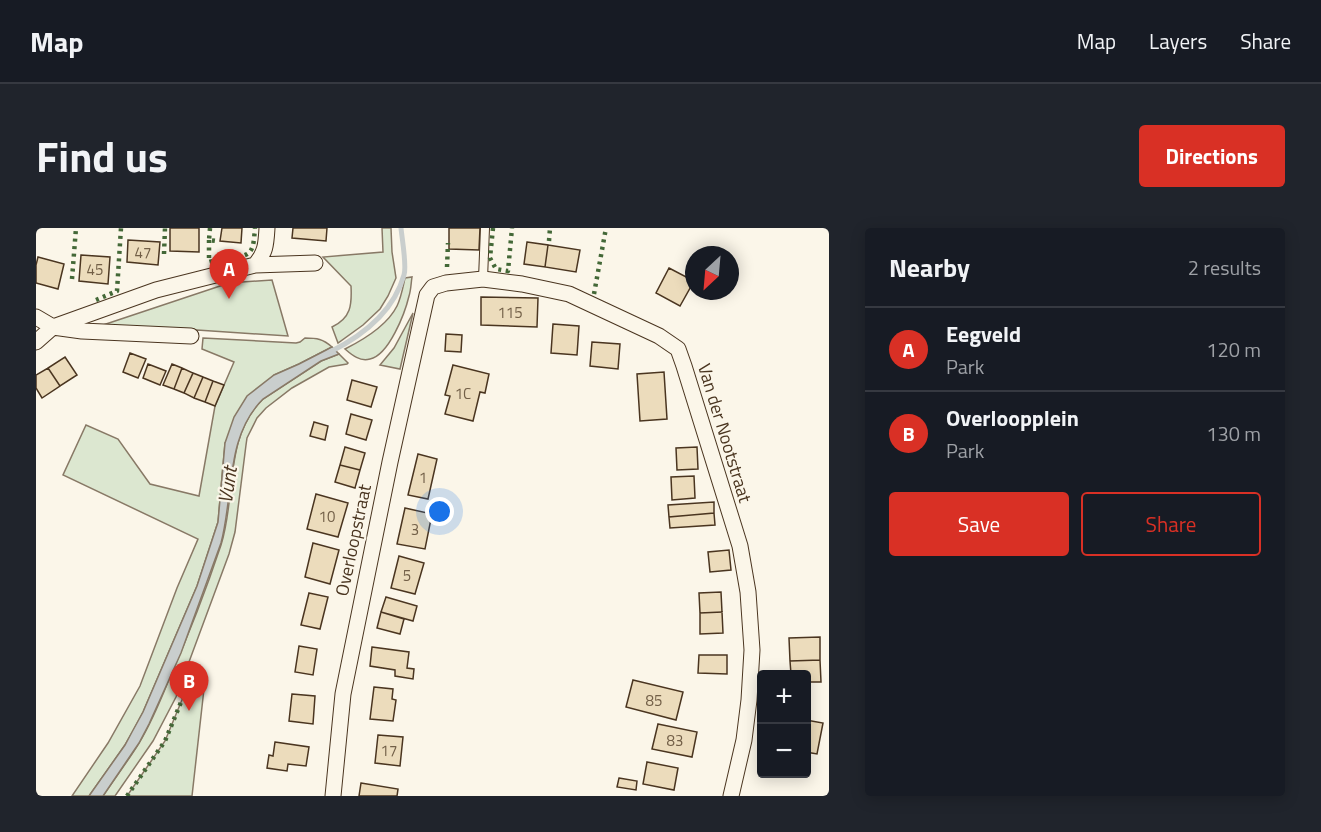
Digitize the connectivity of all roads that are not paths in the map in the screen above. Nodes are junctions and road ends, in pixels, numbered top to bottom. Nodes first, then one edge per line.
1 (267, 228) edge
2 (485, 228) edge
3 (315, 263) dead end
4 (255, 265) junction
5 (483, 279) junction
6 (427, 295) joint
7 (36, 317) edge
8 (53, 327) junction
9 (190, 336) dead end
10 (36, 342) edge
11 (333, 796) edge
12 (731, 796) edge

1 - 4 street
2 - 5 lane
3 - 4 street
4 - 8 street
5 - 6 street, Van der Nootstraat
5 - 12 street, Van der Nootstraat
6 - 11 street, Overloopstraat
7 - 8 street
8 - 9 street
8 - 10 street

